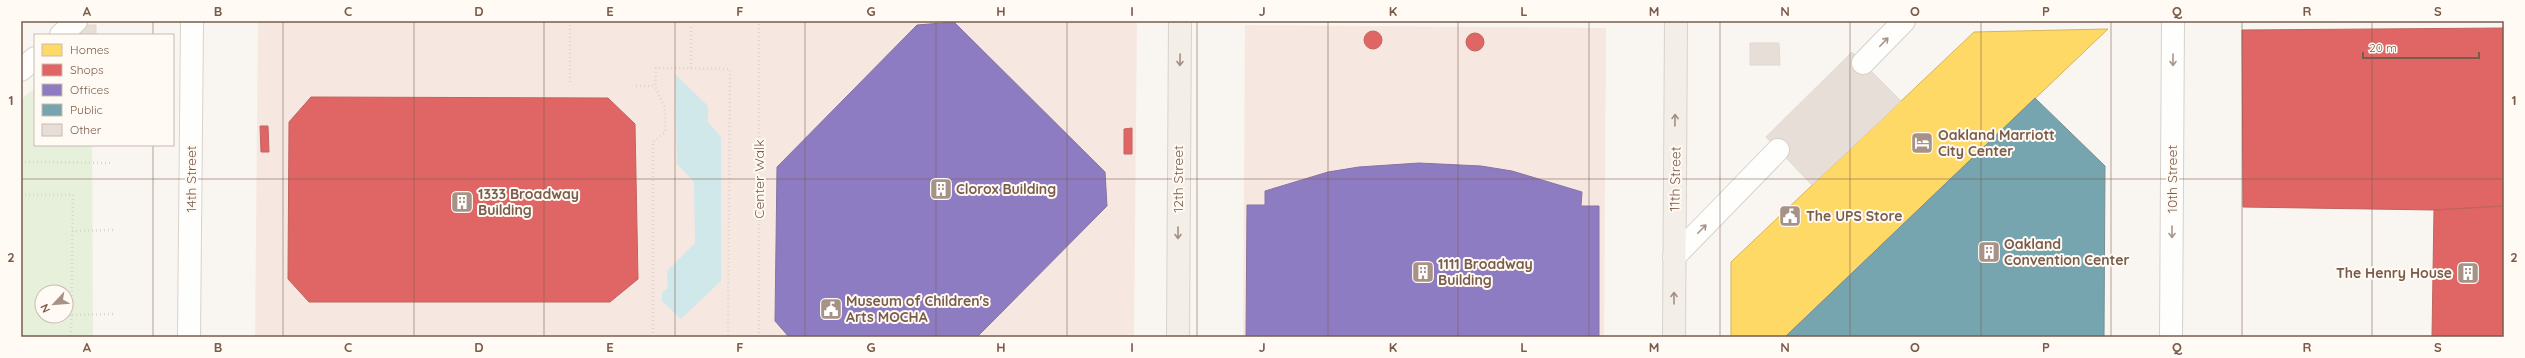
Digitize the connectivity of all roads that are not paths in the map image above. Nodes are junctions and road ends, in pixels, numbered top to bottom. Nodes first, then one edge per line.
1 (192, 21) edge
2 (1180, 21) edge
3 (1676, 21) edge
4 (1904, 21) edge
5 (2173, 21) edge
6 (84, 22) edge
7 (62, 34) edge
8 (34, 59) edge
9 (1863, 63) dead end
10 (21, 70) edge
11 (1778, 150) dead end
12 (1674, 257) junction
13 (189, 337) edge
14 (1178, 337) edge
15 (1674, 337) edge
16 (2171, 337) edge

1 - 13 street, 14th Street
2 -> 14 main road, 12th Street
12 -> 3 main road, 11th Street
9 -> 4 street
5 -> 16 street, 10th Street
6 - 7 street
8 - 10 street
12 -> 11 street
15 -> 12 main road, 11th Street

